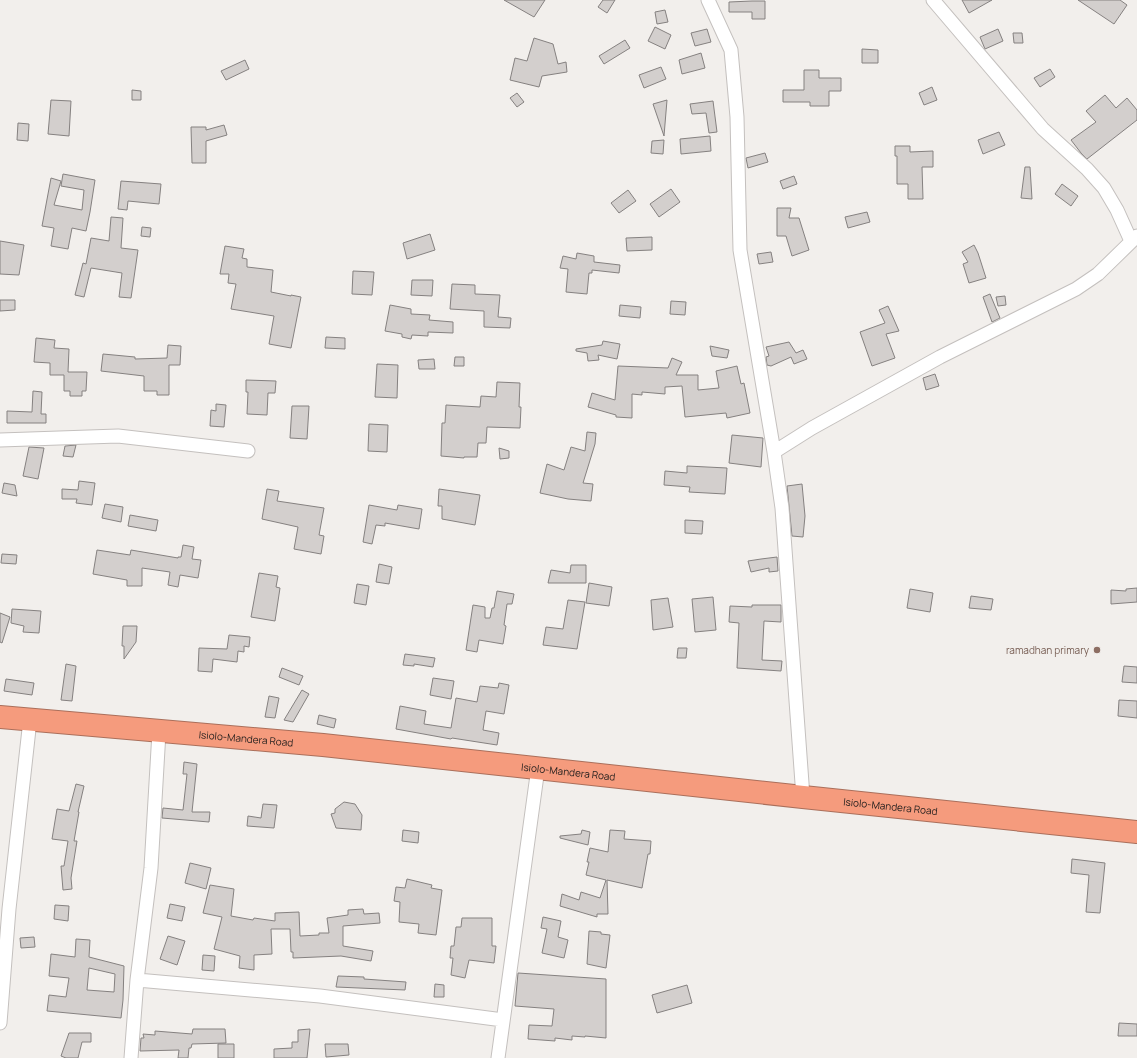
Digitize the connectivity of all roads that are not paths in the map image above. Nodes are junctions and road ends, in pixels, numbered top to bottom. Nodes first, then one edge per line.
1 (708, 0) edge
2 (933, 0) edge
3 (1134, 238) edge
4 (0, 440) edge
5 (248, 451) dead end
6 (774, 452) junction
7 (0, 717) edge
8 (30, 720) junction
9 (159, 732) junction
10 (538, 768) junction
11 (804, 797) junction
12 (1137, 832) edge
13 (2, 963) edge
14 (137, 980) junction
15 (503, 1020) junction
16 (0, 1023) edge
17 (130, 1058) edge
18 (498, 1058) edge

1 - 6 street
2 - 3 street
3 - 6 street
4 - 5 street
6 - 11 street
7 - 8 highway, Isiolo-Mandera Road
8 - 9 highway, Isiolo-Mandera Road
8 - 13 street
9 - 10 highway, Isiolo-Mandera Road
9 - 14 street
10 - 11 highway, Isiolo-Mandera Road
10 - 15 street
11 - 12 highway, Isiolo-Mandera Road
13 - 16 street
14 - 15 street
14 - 17 street
15 - 18 street

